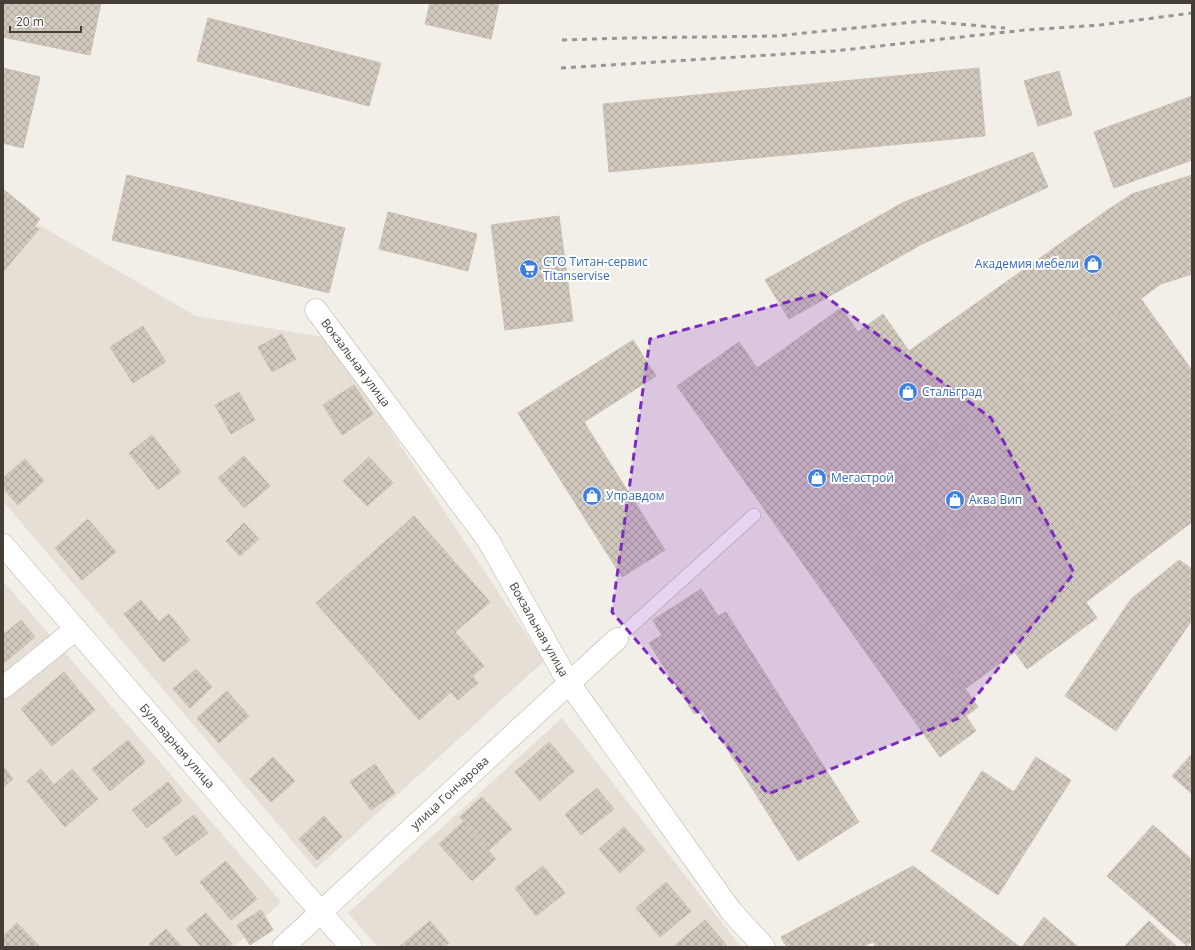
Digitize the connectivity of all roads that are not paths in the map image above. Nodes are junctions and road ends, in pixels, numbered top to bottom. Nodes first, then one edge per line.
1 (316, 310) dead end
2 (754, 515) dead end
3 (3, 545) edge
4 (76, 629) junction
5 (617, 639) joint
6 (569, 683) junction
7 (3, 688) edge
8 (321, 912) junction
9 (283, 947) edge
10 (351, 947) edge
11 (764, 947) edge

1 - 6 street, Вокзальная улица
2 - 5 lane
3 - 4 street, Бульварная улица
4 - 7 street
4 - 8 street, Бульварная улица
5 - 6 street, улица Гончарова
6 - 8 street, улица Гончарова
6 - 11 street, Вокзальная улица
8 - 9 street, улица Гончарова
8 - 10 street, Бульварная улица

